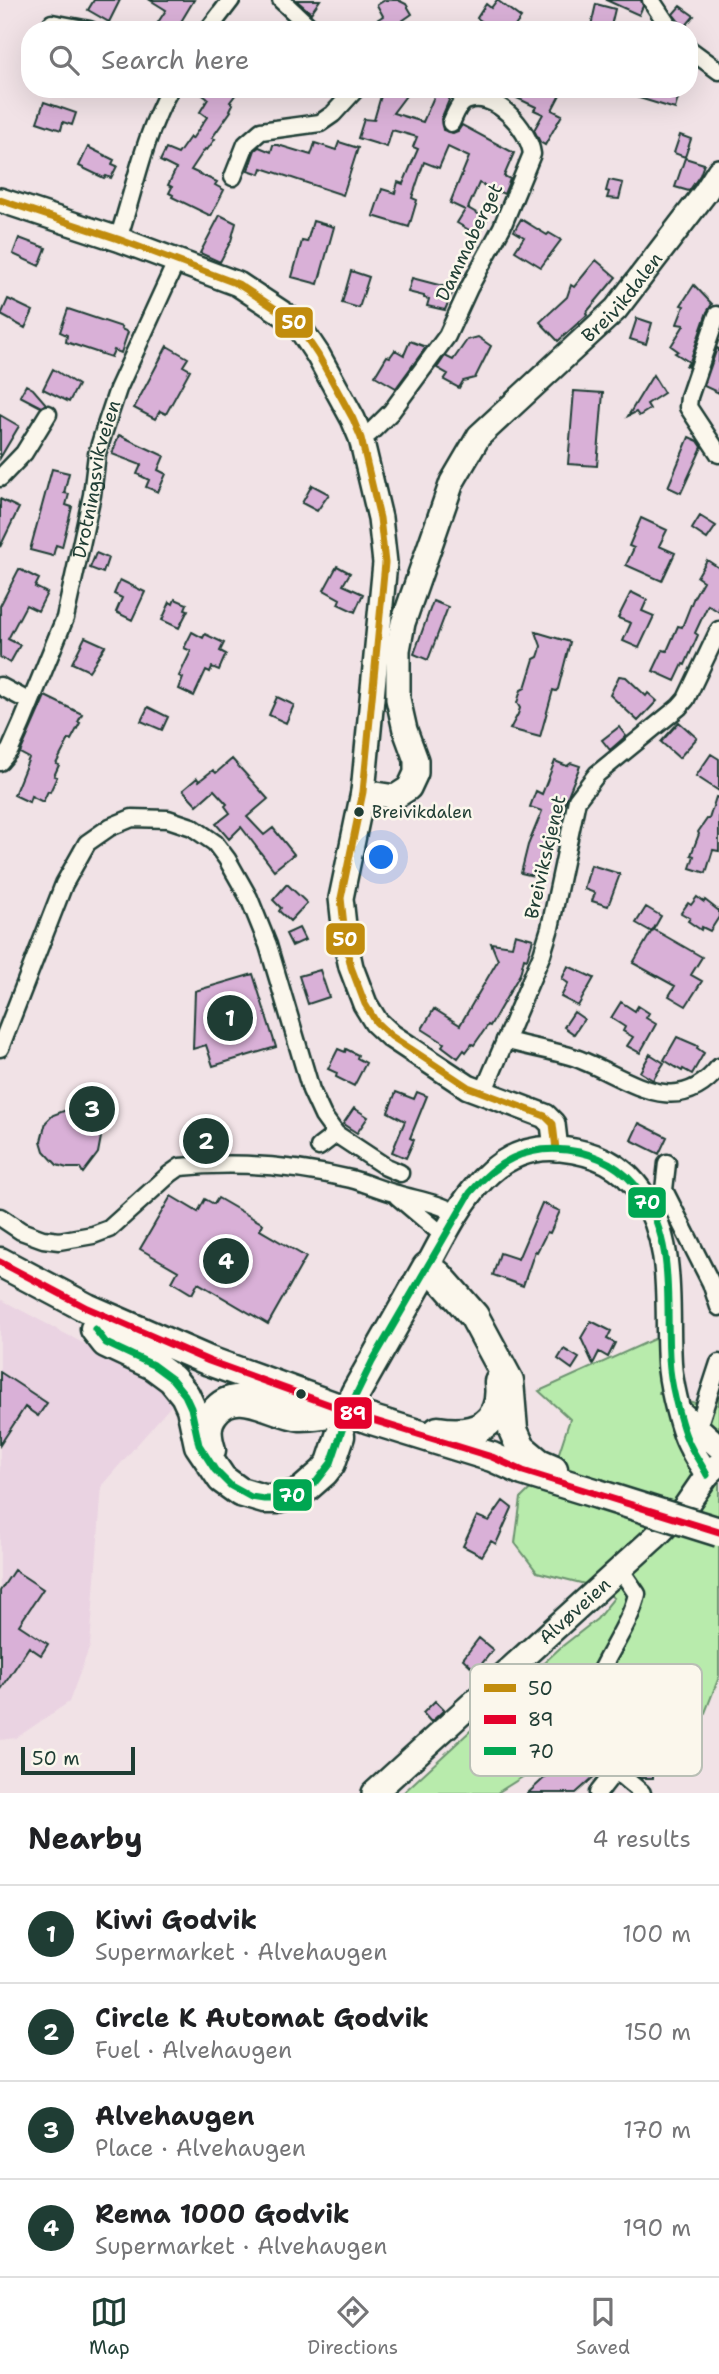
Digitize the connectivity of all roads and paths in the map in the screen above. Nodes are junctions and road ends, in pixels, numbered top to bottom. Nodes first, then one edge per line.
1 (232, 0) edge
2 (281, 0) edge
3 (650, 0) edge
4 (215, 21) edge
5 (303, 21) edge
6 (665, 21) edge
7 (698, 56) edge
8 (719, 71) edge
9 (166, 98) edge
10 (348, 98) edge
11 (451, 122) dead end
12 (719, 171) edge
13 (233, 177) dead end
14 (0, 200) edge
15 (118, 239) junction
16 (177, 260) junction
17 (717, 315) dead end
18 (48, 414) dead end
19 (361, 438) junction
20 (719, 454) edge
21 (0, 478) edge
22 (719, 630) edge
23 (0, 686) edge
24 (30, 702) junction
25 (0, 762) edge
26 (363, 792) junction
27 (505, 1040) junction
28 (0, 1048) edge
29 (719, 1067) edge
30 (483, 1093) junction
31 (336, 1134) junction
32 (319, 1147) dead end
33 (556, 1149) junction
34 (667, 1163) dead end
35 (400, 1173) dead end
36 (393, 1193) junction
37 (457, 1214) junction
38 (0, 1217) edge
39 (444, 1236) junction
40 (0, 1262) edge
41 (420, 1279) junction
42 (0, 1282) edge
43 (719, 1307) edge
44 (95, 1329) junction
45 (490, 1347) junction
46 (719, 1363) edge
47 (341, 1414) junction
48 (688, 1424) junction
49 (719, 1447) edge
50 (215, 1470) junction
51 (713, 1470) edge
52 (540, 1473) junction
53 (719, 1532) edge
54 (620, 1569) junction
55 (516, 1664) edge
56 (606, 1664) edge
57 (470, 1706) edge
58 (611, 1776) edge
59 (623, 1776) edge
60 (374, 1793) edge
61 (598, 1793) edge
62 (642, 1793) edge

1 - 4 street
2 - 5 street
3 - 6 street
7 - 8 street
9 - 15 street
10 - 13 street
11 - 19 street, Dammaberget
12 - 26 main road, Breivikdalen
14 - 15 main road
15 - 16 main road
16 - 19 main road
16 - 24 street, Drotningsvikveien
17 - 20 street
18 - 21 street
19 - 26 main road
22 - 27 street, Breivikskjenet
23 - 24 street
24 - 25 street, Drotningsvikveien
26 - 30 main road
27 - 29 street
27 - 30 street, Breivikskjenet
28 - 31 street
30 - 33 main road
31 - 32 street
31 - 35 street
33 - 37 main road, Alvøveien
33 - 48 main road, Alvøveien
34 - 43 street
36 - 37 street
36 - 38 street
36 - 39 street
37 - 39 main road, Alvøveien
39 - 41 main road, Alvøveien
40 - 47 highway
41 - 45 highway
41 - 47 highway
42 - 44 highway
44 - 47 highway
44 - 50 highway
45 - 47 highway
45 - 52 highway
46 - 48 street
47 - 50 highway
47 - 50 highway
47 - 52 highway
48 - 49 main road
48 - 51 main road, Alvøveien
51 - 54 main road, Alvøveien
52 - 53 highway, bridge
54 - 55 main road, Alvøveien
54 - 56 street, Alvøveien
57 - 60 main road, Alvøveien
58 - 61 street
59 - 62 street, Alvøveien

